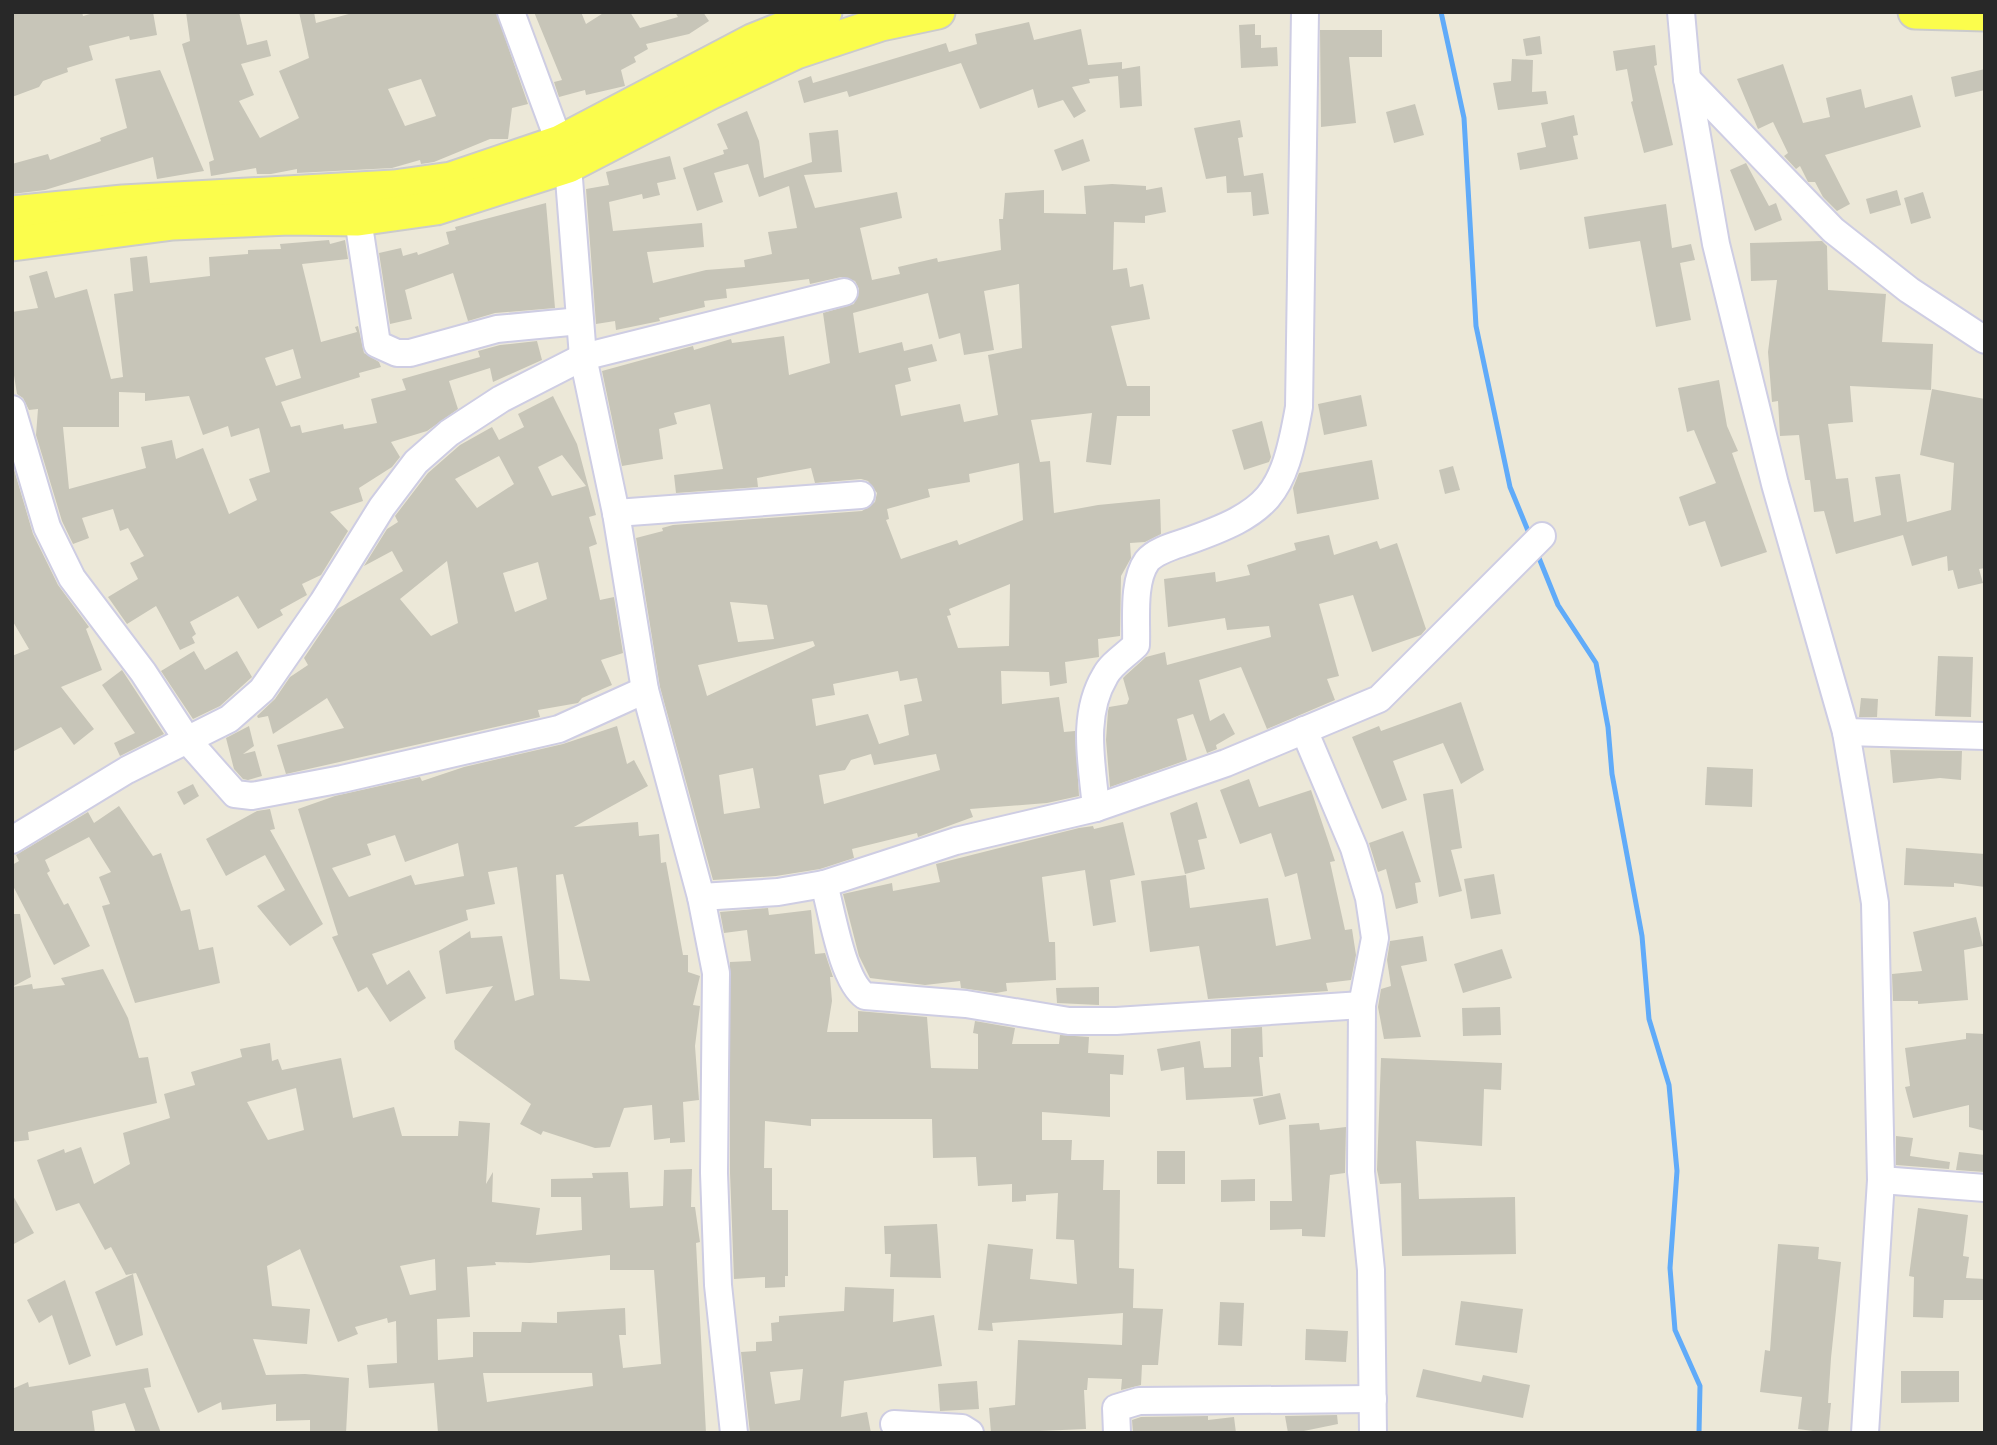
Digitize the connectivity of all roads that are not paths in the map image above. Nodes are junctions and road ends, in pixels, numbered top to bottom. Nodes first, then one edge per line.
1 (510, 12) edge
2 (825, 12) edge
3 (938, 12) edge
4 (1305, 12) edge
5 (1681, 12) edge
6 (1915, 12) edge
7 (1964, 14) edge
8 (1687, 79) junction
9 (564, 154) junction
10 (12, 213) edge
11 (358, 219) junction
12 (12, 244) edge
13 (844, 292) dead end
14 (580, 321) junction
15 (1985, 341) edge
16 (583, 357) junction
17 (12, 410) edge
18 (861, 495) dead end
19 (616, 513) junction
20 (1542, 536) dead end
21 (645, 690) junction
22 (1304, 730) junction
23 (1846, 732) junction
24 (1985, 736) edge
25 (188, 741) junction
26 (1096, 808) junction
27 (12, 840) edge
28 (824, 884) junction
29 (701, 897) junction
30 (1362, 1005) junction
31 (1881, 1180) junction
32 (1985, 1188) edge
33 (1373, 1399) junction
34 (894, 1424) dead end
35 (734, 1433) edge
36 (970, 1433) edge
37 (1117, 1433) edge
38 (1373, 1433) edge
39 (1865, 1433) edge

1 - 9 street
2 - 9 main road
3 - 9 main road
4 - 26 street
5 - 8 street
6 - 7 main road
8 - 15 street
8 - 23 street
9 - 10 main road
9 - 11 main road
9 - 14 street
11 - 12 main road
11 - 14 street
13 - 16 street
14 - 16 street
16 - 19 street
16 - 25 street
17 - 25 street
18 - 19 street
19 - 21 street
20 - 22 street
21 - 25 street
21 - 29 street
22 - 26 street
22 - 30 street
23 - 24 street
23 - 31 street
25 - 27 street
26 - 28 street
28 - 29 street
28 - 30 street
29 - 35 street
30 - 33 street
31 - 32 street
31 - 39 street
33 - 37 street
33 - 38 street
34 - 36 street

